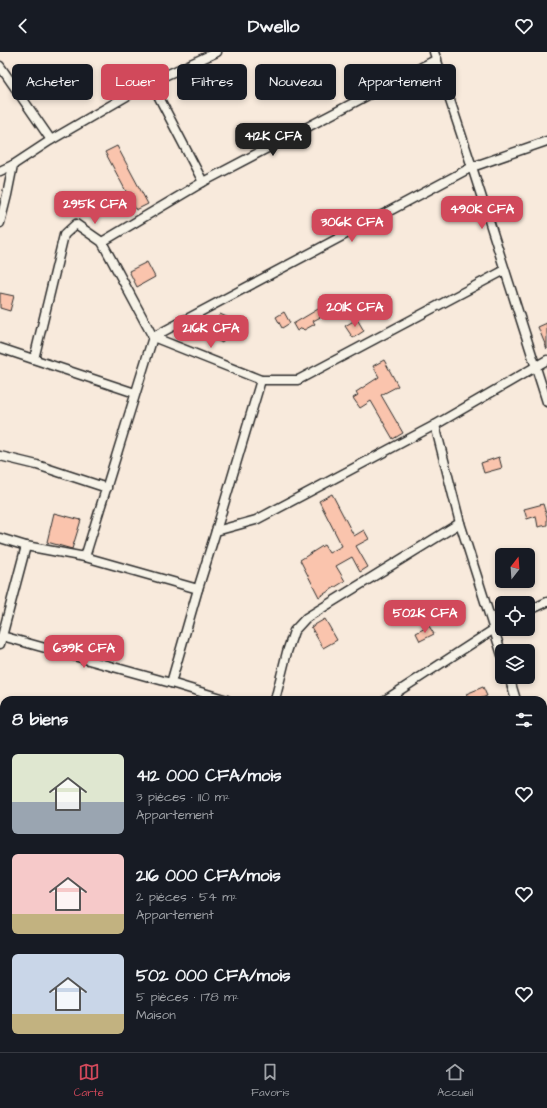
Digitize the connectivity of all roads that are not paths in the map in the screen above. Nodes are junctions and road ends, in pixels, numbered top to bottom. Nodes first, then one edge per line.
1 (217, 52) edge
2 (436, 56) edge
3 (0, 66) edge
4 (169, 74) edge
5 (120, 100) edge
6 (160, 100) edge
7 (51, 140) junction
8 (547, 141) edge
9 (13, 165) junction
10 (472, 167) junction
11 (0, 171) edge
12 (203, 182) junction
13 (0, 223) edge
14 (102, 242) junction
15 (505, 270) junction
16 (153, 337) junction
17 (0, 348) edge
18 (34, 359) junction
19 (547, 360) edge
20 (536, 366) junction
21 (261, 380) junction
22 (135, 393) junction
23 (547, 402) edge
24 (435, 426) junction
25 (0, 456) edge
26 (107, 488) junction
27 (460, 523) junction
28 (216, 531) junction
29 (0, 538) edge
30 (26, 546) junction
31 (85, 557) junction
32 (198, 588) junction
33 (547, 602) edge
34 (535, 608) edge
35 (494, 628) junction
36 (1, 640) edge
37 (499, 644) edge
38 (171, 683) junction
39 (511, 684) edge
40 (214, 696) edge
41 (276, 696) edge
42 (391, 696) edge
43 (515, 696) edge

1 - 4 street
2 - 10 street
2 - 12 street
3 - 7 street
5 - 7 street
6 - 12 street
7 - 9 street
8 - 10 street
9 - 11 street
9 - 13 street
10 - 15 street
10 - 16 street
12 - 14 street
14 - 16 street
14 - 18 street
15 - 20 street
15 - 21 street
16 - 21 street
16 - 22 street
17 - 18 street
18 - 22 street
19 - 20 street
20 - 23 street
20 - 24 street
21 - 28 street
22 - 26 street
24 - 27 street
24 - 28 street
25 - 26 street
26 - 31 street
27 - 35 street
27 - 41 street
28 - 32 street
29 - 30 street
30 - 31 street
30 - 36 street
31 - 32 street
32 - 38 street
33 - 34 street
35 - 37 street
35 - 42 street
36 - 38 street
38 - 40 street
39 - 43 street

